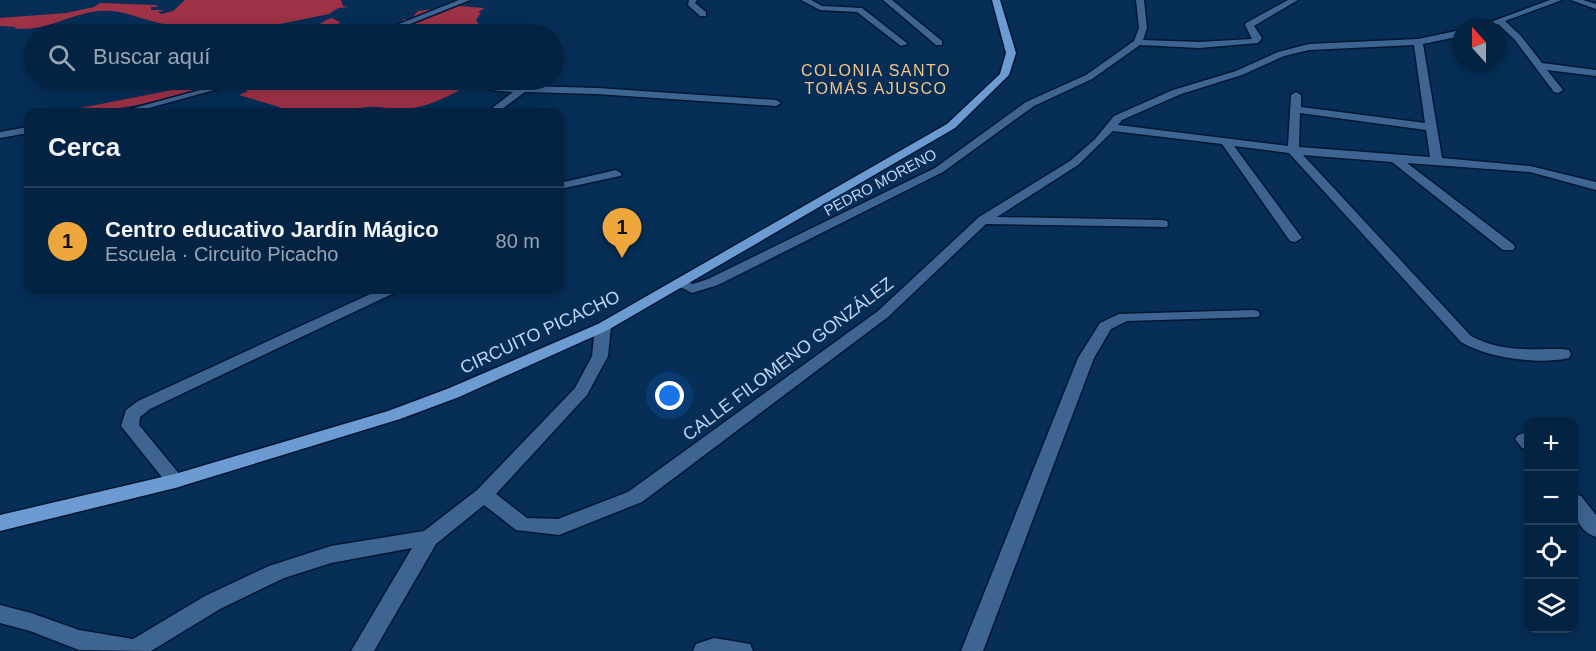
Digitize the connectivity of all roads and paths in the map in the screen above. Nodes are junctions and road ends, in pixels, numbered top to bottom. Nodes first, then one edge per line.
1 (466, 0) edge
2 (693, 0) edge
3 (805, 0) edge
4 (887, 0) edge
5 (996, 0) edge
6 (1140, 0) edge
7 (1294, 0) edge
8 (1558, 0) edge
9 (1575, 0) edge
10 (1596, 7) edge
11 (703, 14) dead end
12 (1505, 18) edge
13 (404, 24) edge
14 (1506, 27) edge
15 (1452, 35) edge
16 (1138, 42) junction
17 (1418, 42) junction
18 (939, 43) dead end
19 (904, 44) dead end
20 (1540, 66) junction
21 (1596, 73) edge
22 (208, 90) edge
23 (521, 90) joint
24 (1558, 90) dead end
25 (1296, 95) dead end
26 (776, 103) dead end
27 (139, 108) edge
28 (497, 108) edge
29 (1296, 109) junction
30 (1110, 126) junction
31 (1430, 126) junction
32 (24, 131) edge
33 (0, 135) edge
34 (1225, 141) junction
35 (1293, 150) junction
36 (1396, 160) junction
37 (1437, 162) junction
38 (616, 174) dead end
39 (564, 185) edge
40 (1596, 186) edge
41 (983, 220) junction
42 (1162, 224) dead end
43 (1295, 238) dead end
44 (1508, 247) dead end
45 (679, 283) junction
46 (380, 294) edge
47 (1253, 314) dead end
48 (603, 327) junction
49 (1563, 354) dead end
50 (175, 481) junction
51 (484, 495) junction
52 (1578, 506) edge
53 (0, 523) edge
54 (1596, 529) edge
55 (429, 538) junction
56 (0, 614) edge
57 (133, 650) edge
58 (362, 651) edge
59 (704, 651) edge
60 (742, 651) edge
61 (972, 651) edge

1 - 13 street
2 - 11 street
3 - 19 street
4 - 18 street
5 - 45 main road, CIRCUITO PICACHO
6 - 16 street
7 - 16 street
8 - 12 street
9 - 10 street
14 - 20 street
15 - 17 street, CALLE FILOMENO GONZÁLEZ
16 - 45 street, PEDRO MORENO
17 - 30 street, CALLE FILOMENO GONZÁLEZ
17 - 31 street
20 - 21 street
20 - 24 street
22 - 27 street
23 - 26 street
23 - 28 street
25 - 29 street
29 - 31 street
29 - 35 street
30 - 34 street
30 - 41 street, CALLE FILOMENO GONZÁLEZ
31 - 37 street
32 - 33 street
34 - 35 street
34 - 43 street
35 - 36 street
35 - 49 street
36 - 37 street
36 - 44 street
37 - 40 street
38 - 39 street
41 - 42 street
41 - 51 street, CALLE FILOMENO GONZÁLEZ
45 - 48 main road, CIRCUITO PICACHO
46 - 50 street
47 - 61 street
48 - 50 main road, CIRCUITO PICACHO
48 - 51 street
50 - 53 main road, CIRCUITO PICACHO
51 - 55 street
52 - 54 street
55 - 57 street
55 - 58 street
56 - 57 street
59 - 60 street

